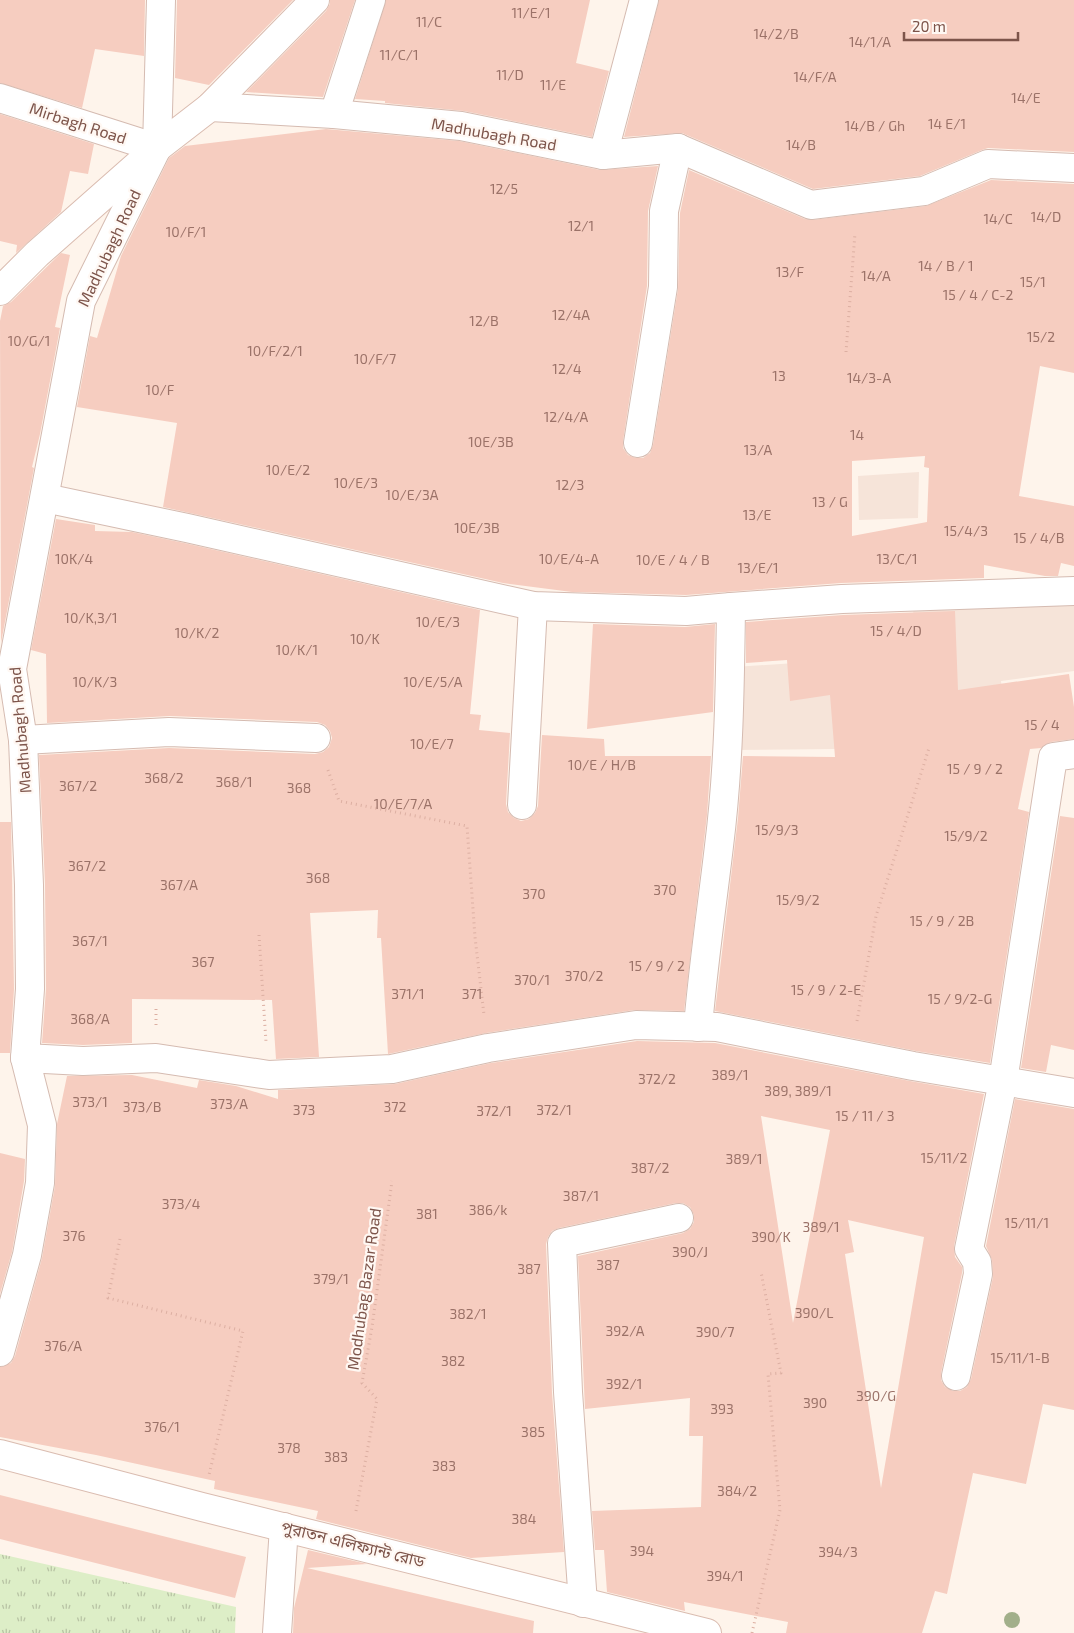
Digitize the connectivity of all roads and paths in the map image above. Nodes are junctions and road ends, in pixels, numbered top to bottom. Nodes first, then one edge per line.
1 (161, 0) edge
2 (316, 0) edge
3 (371, 0) edge
4 (644, 0) edge
5 (0, 98) edge
6 (210, 106) junction
7 (334, 114) junction
8 (157, 148) junction
9 (678, 148) junction
10 (603, 155) junction
11 (1074, 168) edge
12 (856, 200) junction
13 (0, 291) edge
14 (846, 352) dead end
15 (638, 443) dead end
16 (45, 498) junction
17 (1074, 592) edge
18 (533, 606) junction
19 (731, 607) junction
20 (316, 738) joint
21 (23, 740) junction
22 (929, 748) dead end
23 (1074, 754) edge
24 (522, 805) dead end
25 (259, 935) dead end
26 (698, 1027) junction
27 (488, 1048) junction
28 (852, 1054) junction
29 (25, 1058) junction
30 (268, 1075) junction
31 (1003, 1081) junction
32 (1074, 1093) edge
33 (392, 1181) dead end
34 (679, 1218) dead end
35 (120, 1238) dead end
36 (761, 1272) dead end
37 (0, 1352) edge
38 (956, 1376) dead end
39 (0, 1454) edge
40 (202, 1507) junction
41 (284, 1527) junction
42 (350, 1543) junction
43 (583, 1602) junction
44 (656, 1627) edge
45 (277, 1633) edge
46 (707, 1633) edge
47 (752, 1633) edge

1 - 8 street
2 - 6 street
3 - 7 street
4 - 10 street
5 - 8 street, Mirbagh Road
6 - 7 street, Madhubagh Road
6 - 8 street, Madhubagh Road
7 - 10 street, Madhubagh Road
8 - 13 street
8 - 16 street, Madhubagh Road
9 - 10 street, Madhubagh Road
9 - 12 street, Madhubagh Road
9 - 15 street
11 - 12 street, Madhubagh Road
12 - 14 path
16 - 18 street
16 - 21 street, Madhubagh Road
17 - 19 street
18 - 19 street
18 - 24 street
19 - 26 street
20 - 21 street
20 - 27 path
21 - 29 street, Madhubagh Road
22 - 28 path
23 - 31 street
25 - 30 path
26 - 27 street
26 - 28 street
27 - 30 street
28 - 31 street
29 - 30 street
29 - 37 street, Madhubagh Road
31 - 32 street
31 - 38 street
33 - 42 path, Modhubag Bazar Road
34 - 43 street
35 - 40 path
36 - 47 path
39 - 40 street, পুরাতন এলিফ্যান্ট রোড
40 - 41 street, পুরাতন এলিফ্যান্ট রোড
41 - 42 street, পুরাতন এলিফ্যান্ট রোড
41 - 45 street
42 - 43 street, পুরাতন এলিফ্যান্ট রোড
43 - 44 street, পুরাতন এলিফ্যান্ট রোড
44 - 46 street, পুরাতন এলিফ্যান্ট রোড

